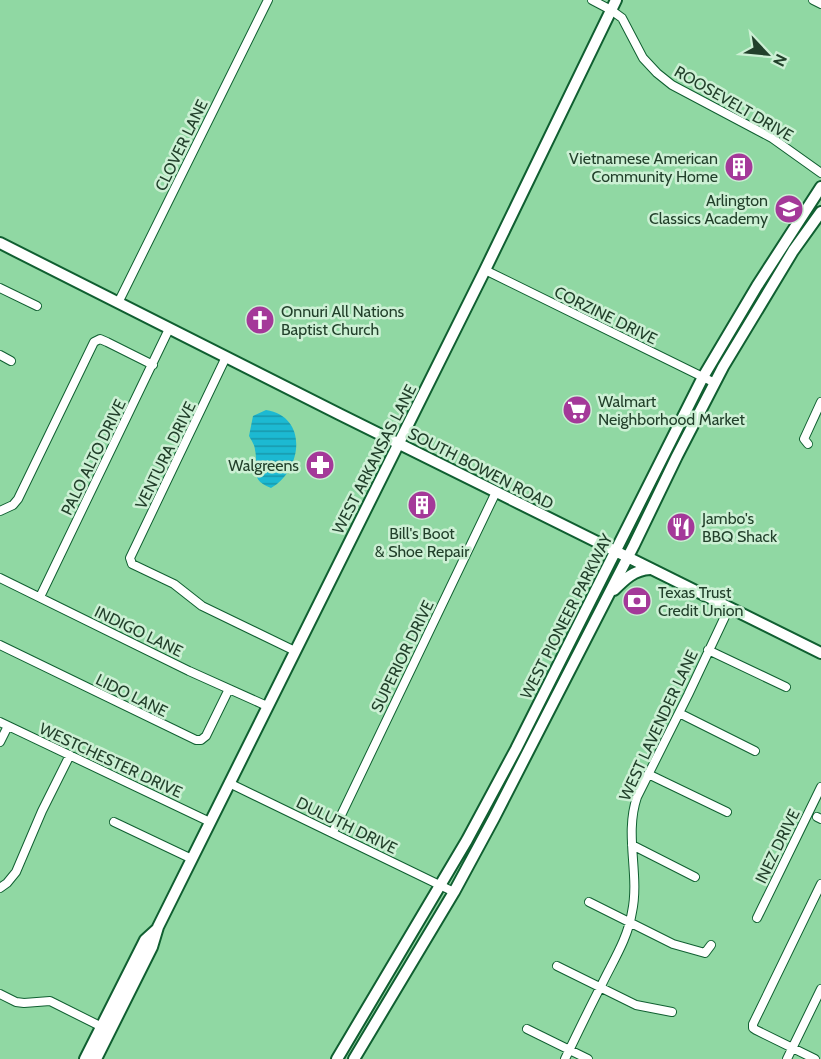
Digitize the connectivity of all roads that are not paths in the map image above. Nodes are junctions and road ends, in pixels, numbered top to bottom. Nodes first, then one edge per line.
1 (268, 0) edge
2 (592, 0) edge
3 (813, 0) edge
4 (821, 4) edge
5 (613, 5) edge
6 (821, 173) edge
7 (821, 187) edge
8 (821, 212) edge
9 (0, 243) edge
10 (485, 270) junction
11 (0, 288) edge
12 (118, 303) junction
13 (37, 306) dead end
14 (169, 329) junction
15 (0, 355) edge
16 (226, 357) junction
17 (11, 361) dead end
18 (153, 365) junction
19 (703, 377) junction
20 (715, 383) junction
21 (821, 402) edge
22 (398, 443) junction
23 (808, 444) dead end
24 (496, 492) junction
25 (0, 511) edge
26 (629, 523) junction
27 (598, 543) junction
28 (614, 551) junction
29 (628, 558) junction
30 (650, 568) junction
31 (0, 578) edge
32 (40, 597) junction
33 (606, 599) junction
34 (729, 608) junction
35 (0, 645) edge
36 (708, 650) junction
37 (295, 651) junction
38 (821, 653) edge
39 (786, 687) dead end
40 (229, 689) junction
41 (546, 689) junction
42 (556, 697) junction
43 (267, 706) junction
44 (679, 713) junction
45 (4, 724) edge
46 (0, 742) edge
47 (755, 751) dead end
48 (70, 755) junction
49 (648, 774) junction
50 (229, 783) junction
51 (821, 787) edge
52 (727, 812) dead end
53 (114, 822) dead end
54 (210, 822) junction
55 (333, 832) junction
56 (632, 845) junction
57 (192, 858) junction
58 (695, 876) dead end
59 (821, 884) edge
60 (440, 885) junction
61 (0, 888) edge
62 (454, 892) junction
63 (589, 902) dead end
64 (757, 918) dead end
65 (630, 922) junction
66 (711, 945) dead end
67 (557, 966) dead end
68 (600, 987) junction
69 (821, 989) edge
70 (0, 994) edge
71 (672, 1011) dead end
72 (356, 1028) junction
73 (106, 1029) junction
74 (527, 1029) dead end
75 (368, 1036) junction
76 (792, 1048) junction
77 (570, 1050) junction
78 (85, 1059) edge
79 (96, 1059) edge
80 (337, 1059) edge
81 (354, 1059) edge
82 (565, 1059) edge
83 (588, 1059) edge
84 (787, 1059) edge
85 (815, 1059) edge

1 - 12 street, CLOVER LANE
2 - 5 street, ROOSEVELT DRIVE
3 - 4 street
5 - 6 street, ROOSEVELT DRIVE
5 - 10 main road, WEST ARKANSAS LANE
7 - 19 main road, WEST PIONEER PARKWAY
8 - 20 main road, WEST PIONEER PARKWAY
9 - 12 main road, SOUTH BOWEN ROAD
10 - 19 street, CORZINE DRIVE
10 - 22 main road, WEST ARKANSAS LANE
11 - 13 street
12 - 14 main road, SOUTH BOWEN ROAD
14 - 16 main road, SOUTH BOWEN ROAD
14 - 18 street, PALO ALTO DRIVE
15 - 17 street
16 - 22 main road, SOUTH BOWEN ROAD
16 - 37 street, VENTURA DRIVE
18 - 25 street
18 - 32 street, PALO ALTO DRIVE
19 - 20 street, CORZINE DRIVE
19 - 26 main road, WEST PIONEER PARKWAY
20 - 29 main road, WEST PIONEER PARKWAY
21 - 23 street
22 - 24 main road, SOUTH BOWEN ROAD
22 - 37 main road, WEST ARKANSAS LANE
24 - 27 main road, SOUTH BOWEN ROAD
24 - 55 street, SUPERIOR DRIVE
26 - 27 main road
26 - 28 main road, WEST PIONEER PARKWAY
27 - 28 main road, SOUTH BOWEN ROAD
28 - 29 main road, SOUTH BOWEN ROAD
28 - 41 main road, WEST PIONEER PARKWAY
29 - 30 main road, SOUTH BOWEN ROAD
29 - 33 main road, WEST PIONEER PARKWAY
30 - 33 main road
30 - 34 main road, SOUTH BOWEN ROAD
31 - 32 street, INDIGO LANE
32 - 40 street, INDIGO LANE
33 - 42 main road, WEST PIONEER PARKWAY
34 - 36 street, WEST LAVENDER LANE
34 - 38 main road, SOUTH BOWEN ROAD
35 - 40 street, LIDO LANE
36 - 39 street
36 - 44 street, WEST LAVENDER LANE
37 - 43 main road, WEST ARKANSAS LANE
40 - 43 street, INDIGO LANE
41 - 42 main road
41 - 60 main road, WEST PIONEER PARKWAY
42 - 62 main road, WEST PIONEER PARKWAY
43 - 50 main road, WEST ARKANSAS LANE
44 - 47 street
44 - 49 street, WEST LAVENDER LANE
45 - 46 street
45 - 48 street, WESTCHESTER DRIVE
48 - 54 street, WESTCHESTER DRIVE
48 - 61 street
49 - 52 street
49 - 56 street, WEST LAVENDER LANE
50 - 54 main road, WEST ARKANSAS LANE
50 - 55 street, DULUTH DRIVE
51 - 64 street, INEZ DRIVE
53 - 57 street
54 - 57 main road, WEST ARKANSAS LANE
55 - 60 street, DULUTH DRIVE
56 - 58 street
56 - 65 street, WEST LAVENDER LANE
57 - 73 main road, WEST ARKANSAS LANE
59 - 76 street
60 - 62 street, DULUTH DRIVE
60 - 72 main road, WEST PIONEER PARKWAY
62 - 75 main road, WEST PIONEER PARKWAY
63 - 65 street
65 - 66 street
65 - 68 street, WEST LAVENDER LANE
67 - 68 street
68 - 71 street
68 - 77 street, WEST LAVENDER LANE
69 - 76 street
70 - 73 street
72 - 75 main road
72 - 80 main road, WEST PIONEER PARKWAY
73 - 78 main road, WEST ARKANSAS LANE
73 - 79 main road, WEST ARKANSAS LANE
74 - 77 street
75 - 81 main road, WEST PIONEER PARKWAY
76 - 84 street
76 - 85 street
77 - 82 street, WEST LAVENDER LANE
77 - 83 street

